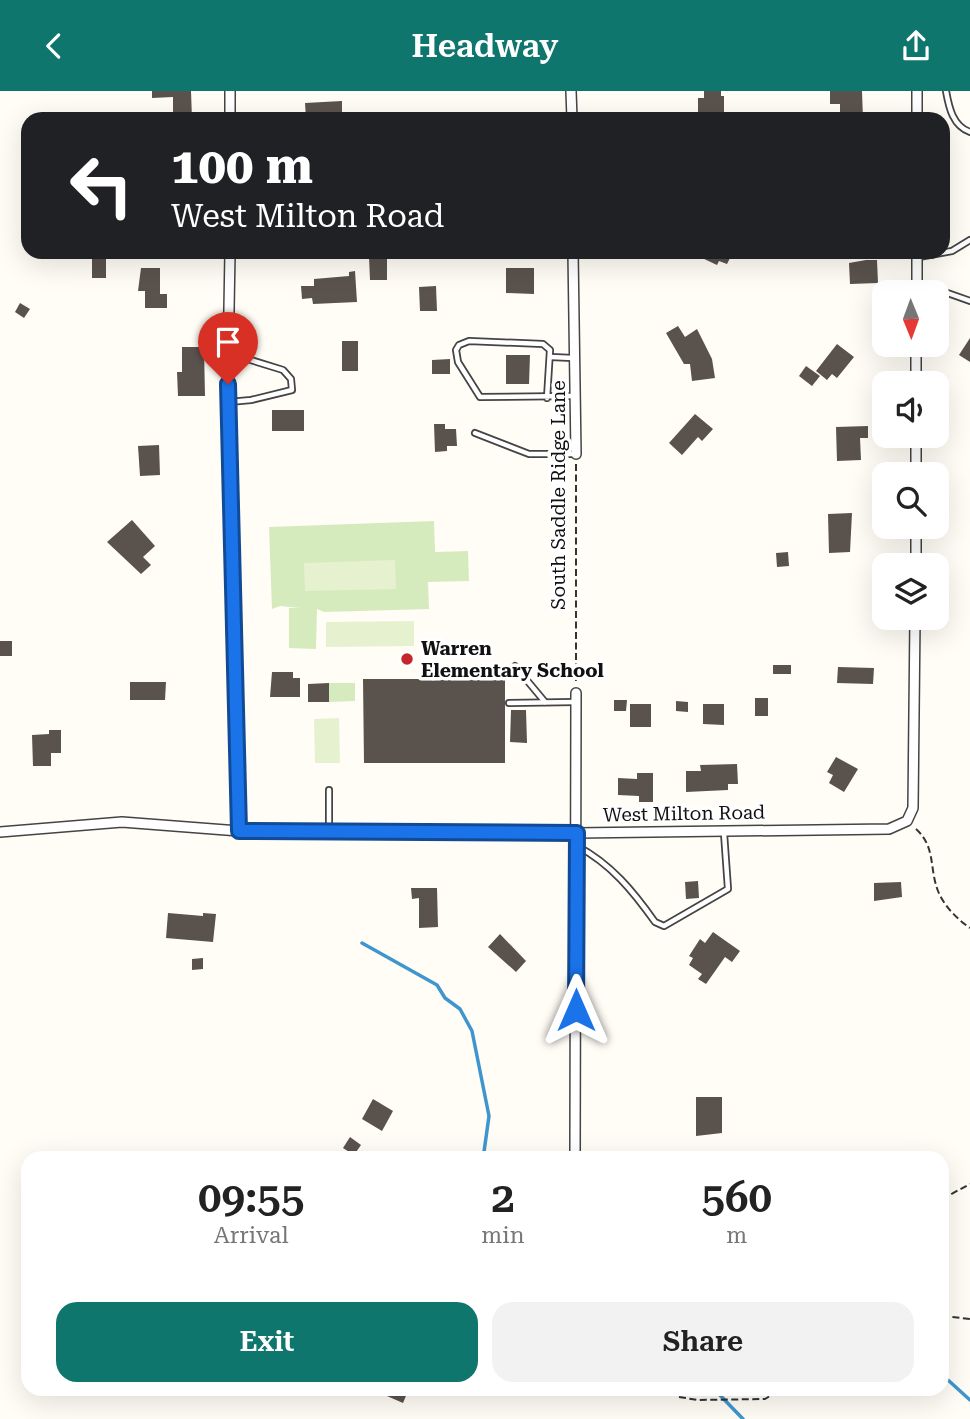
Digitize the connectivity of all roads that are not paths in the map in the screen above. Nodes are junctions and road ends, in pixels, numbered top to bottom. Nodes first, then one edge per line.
1 (230, 91) edge
2 (572, 91) edge
3 (917, 91) edge
4 (946, 91) edge
5 (230, 112) edge
6 (572, 112) edge
7 (917, 112) edge
8 (970, 132) edge
9 (970, 240) edge
10 (950, 251) edge
11 (230, 259) edge
12 (573, 259) edge
13 (917, 259) edge
14 (917, 280) edge
15 (949, 294) edge
16 (970, 301) edge
17 (228, 353) junction
18 (551, 357) junction
19 (574, 358) junction
20 (575, 396) junction
21 (547, 398) junction
22 (229, 402) junction
23 (475, 433) dead end
24 (576, 454) joint
25 (915, 630) edge
26 (515, 666) dead end
27 (576, 697) joint
28 (546, 702) junction
29 (509, 703) dead end
30 (329, 790) dead end
31 (723, 829) junction
32 (239, 831) junction
33 (0, 832) edge
34 (329, 832) junction
35 (577, 833) junction
36 (577, 845) junction
37 (575, 1151) edge

1 - 5 street
2 - 6 street
3 - 7 street
4 - 8 lane
9 - 10 lane
11 - 17 street
12 - 19 street, South Saddle Ridge Lane
13 - 14 street
15 - 16 lane
17 - 22 street
17 - 22 lane
18 - 19 lane
18 - 21 lane
18 - 21 lane
19 - 20 street, South Saddle Ridge Lane
20 - 21 lane
20 - 24 street, South Saddle Ridge Lane
22 - 32 street
23 - 24 lane
25 - 31 street, West Milton Road
26 - 28 lane
27 - 28 lane
27 - 35 street
28 - 29 lane
30 - 34 lane
31 - 35 street, West Milton Road
31 - 36 lane
32 - 33 street, West Milton Road
32 - 34 street, West Milton Road
34 - 35 street, West Milton Road
35 - 36 street
36 - 37 street

